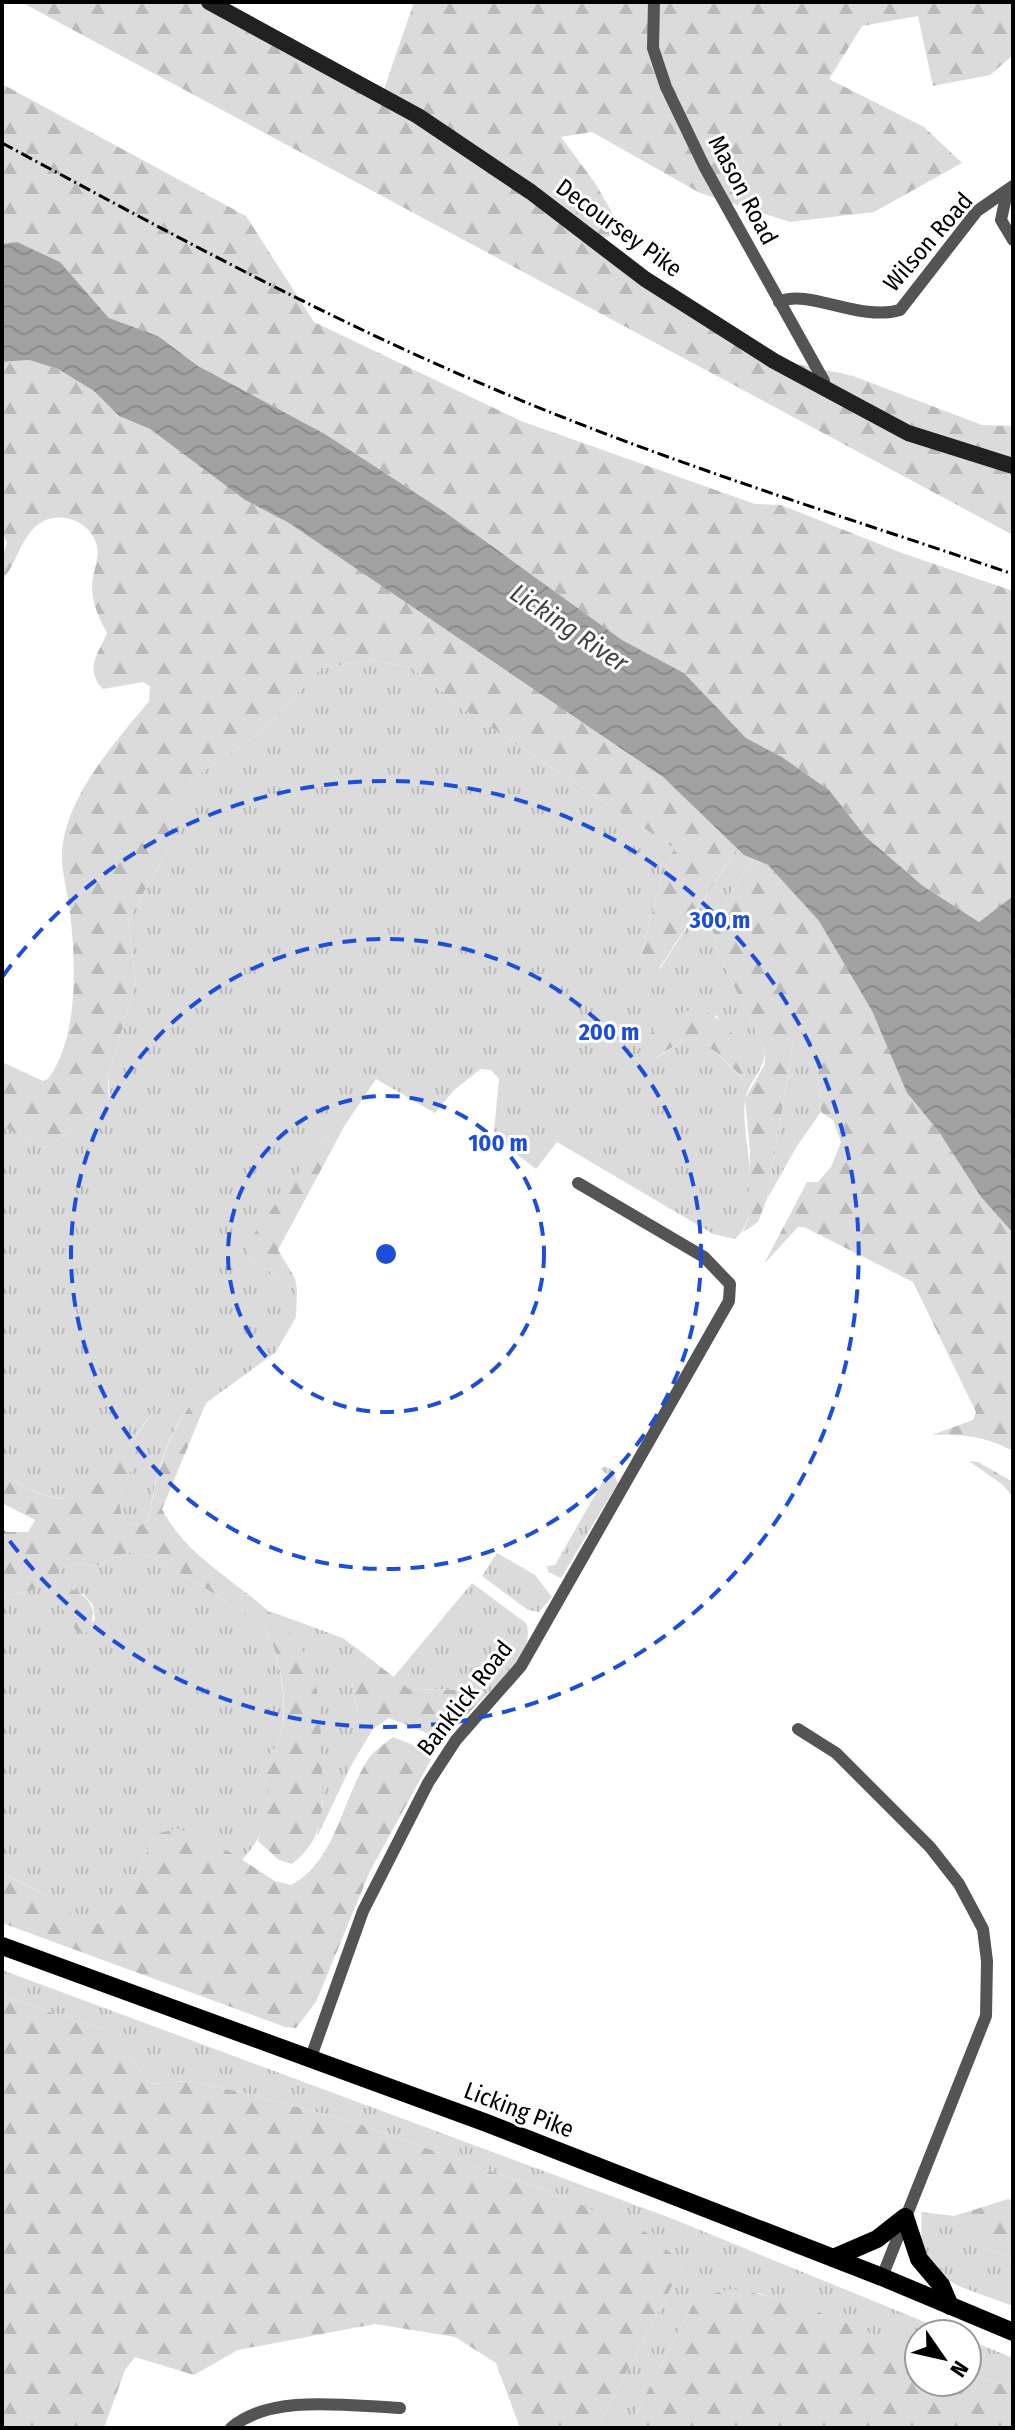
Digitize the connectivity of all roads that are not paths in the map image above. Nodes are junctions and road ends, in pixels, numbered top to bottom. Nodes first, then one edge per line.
1 (209, 2) edge
2 (654, 2) edge
3 (1010, 189) edge
4 (1013, 240) edge
5 (779, 302) junction
6 (824, 390) junction
7 (1013, 466) edge
8 (578, 1183) dead end
9 (798, 1729) dead end
10 (2, 1946) edge
11 (311, 2057) junction
12 (905, 2217) junction
13 (833, 2258) junction
14 (882, 2277) junction
15 (950, 2306) junction
16 (1013, 2332) edge
17 (400, 2408) dead end
18 (231, 2428) edge

1 - 6 main road, Decoursey Pike
2 - 5 street, Mason Road
3 - 4 street
3 - 5 street, Wilson Road
5 - 6 street, Mason Road
6 - 7 main road, Decoursey Pike
8 - 11 street, Banklick Road
9 - 12 street
10 - 11 main road, Licking Pike
11 - 13 main road, Licking Pike
12 - 13 main road
12 - 14 street
12 - 15 main road
13 - 14 main road, Licking Pike
14 - 15 main road, Licking Pike
15 - 16 main road, Licking Pike
17 - 18 street

